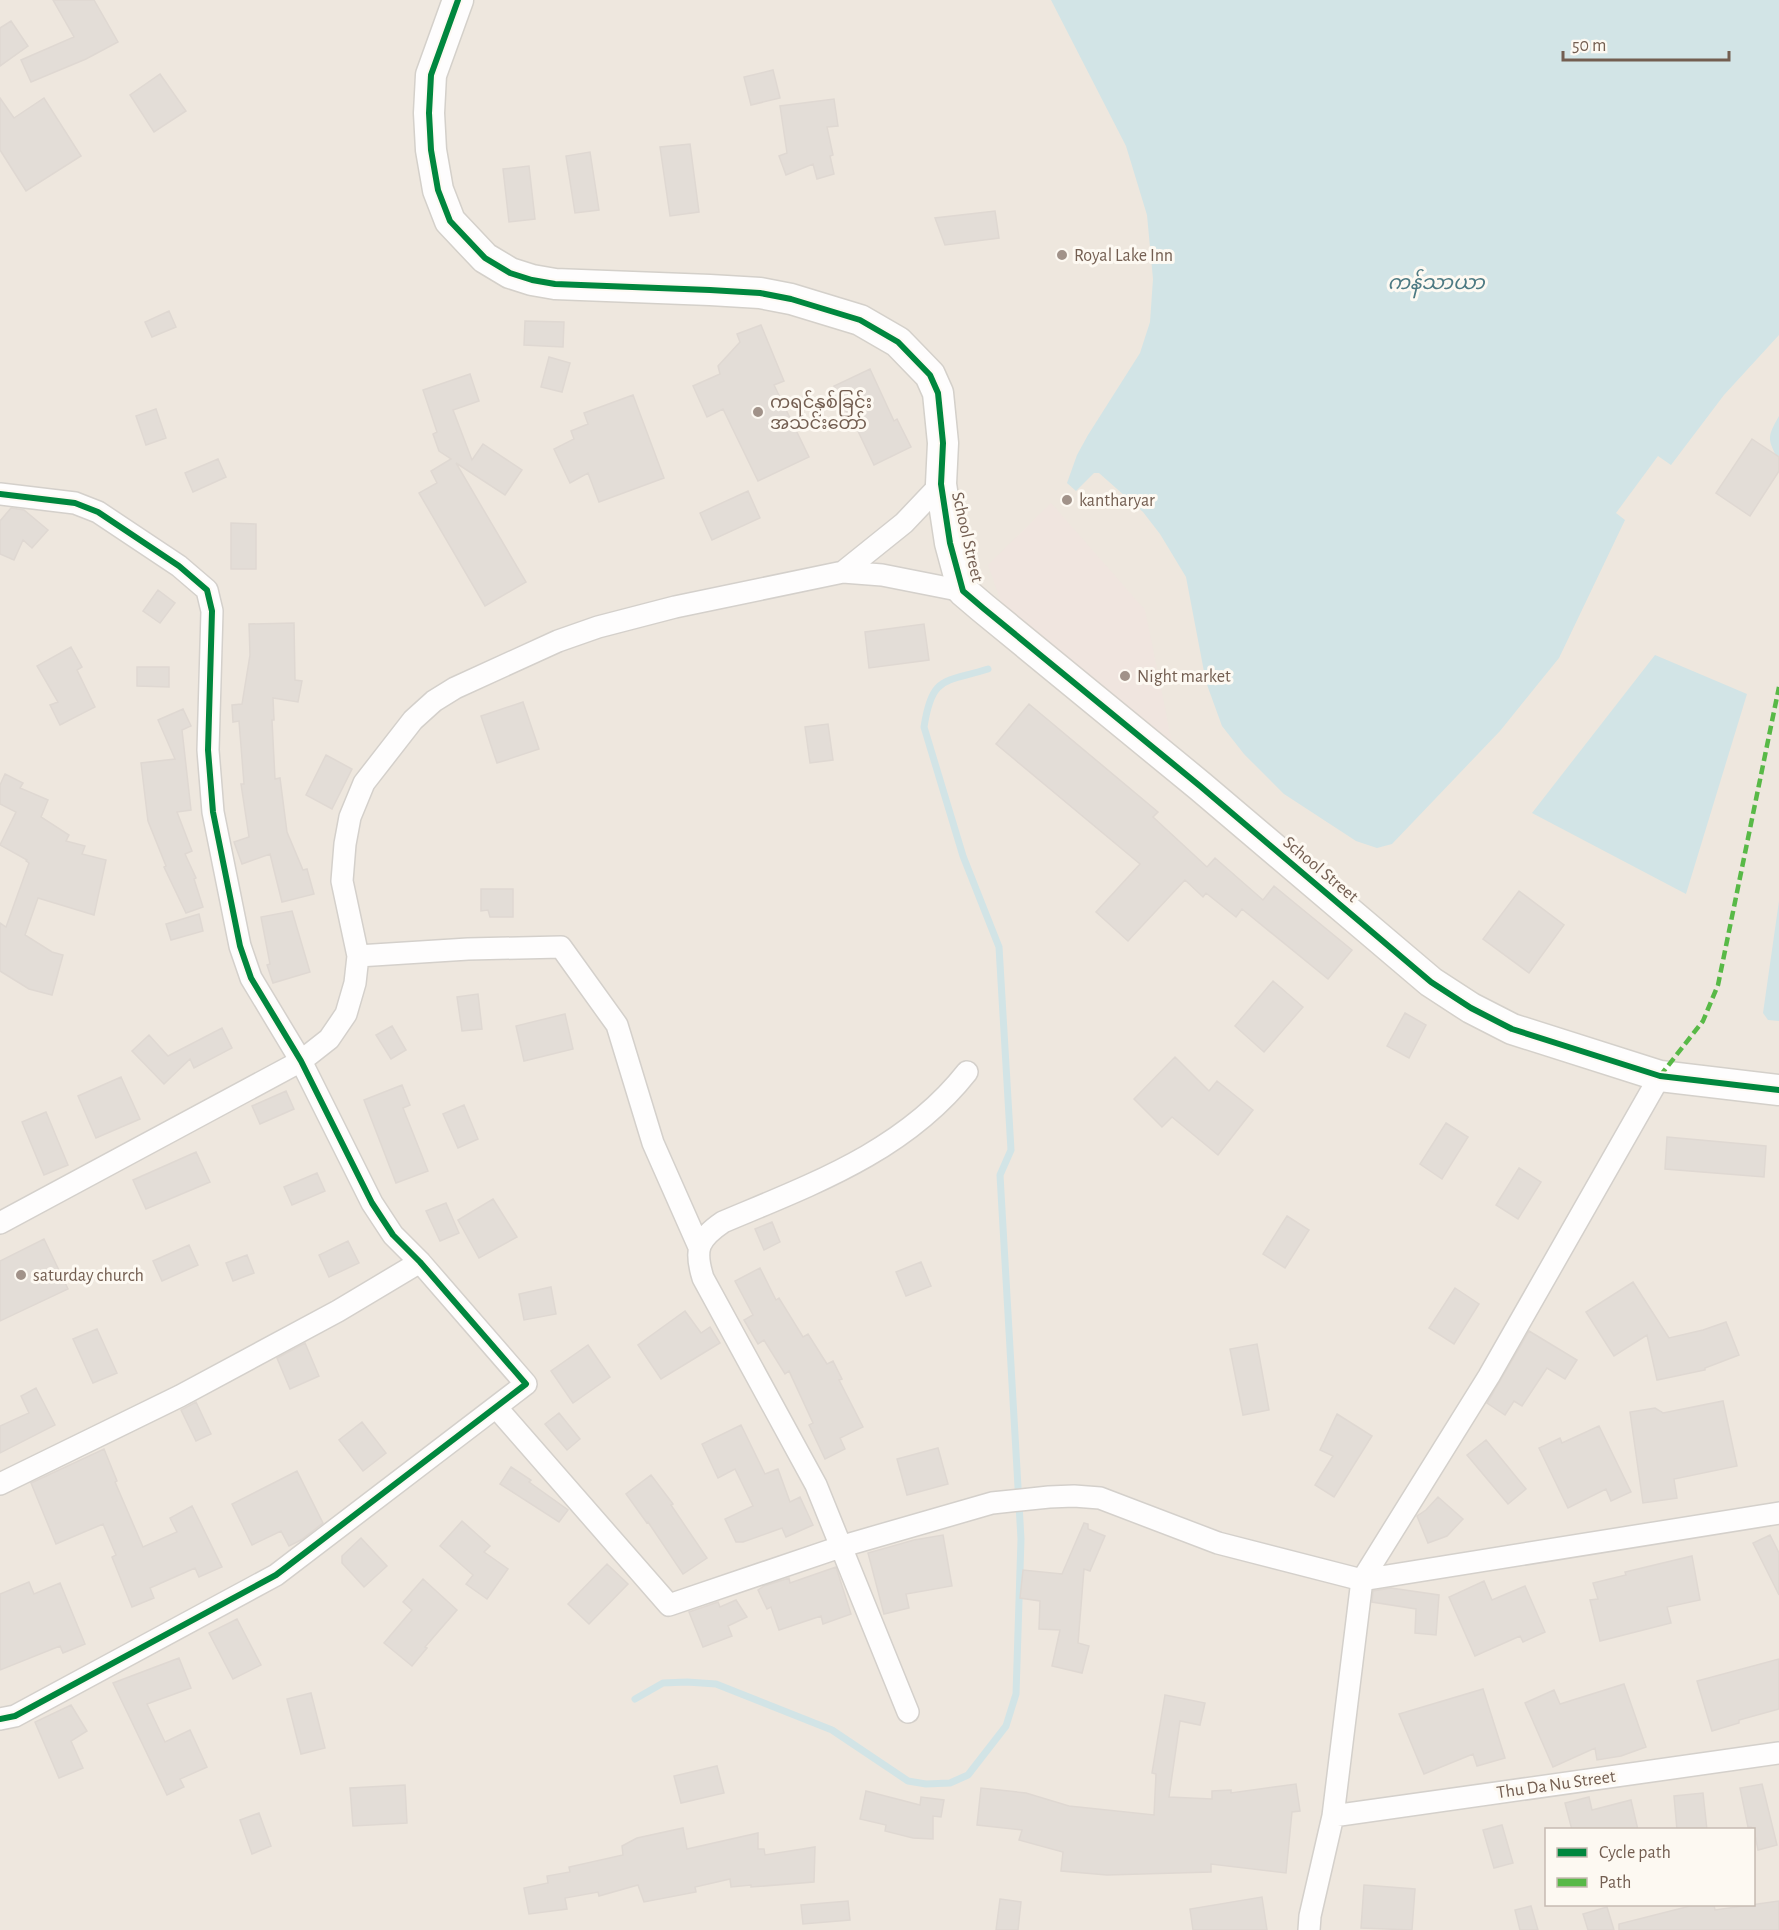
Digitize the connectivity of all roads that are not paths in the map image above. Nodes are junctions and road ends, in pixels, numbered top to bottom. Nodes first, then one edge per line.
1 (460, 2) edge
2 (941, 484) junction
3 (0, 494) edge
4 (843, 572) junction
5 (973, 600) junction
6 (357, 956) junction
7 (301, 1061) junction
8 (968, 1072) dead end
9 (1660, 1076) junction
10 (1779, 1090) edge
11 (0, 1223) edge
12 (699, 1247) junction
13 (420, 1262) junction
14 (496, 1407) junction
15 (0, 1484) edge
16 (1779, 1513) edge
17 (843, 1546) junction
18 (1362, 1580) junction
19 (908, 1712) dead end
20 (0, 1719) edge
21 (1779, 1753) edge
22 (1333, 1816) junction
23 (1309, 1930) edge

1 - 2 street, School Street
2 - 4 street
2 - 5 street, School Street
3 - 7 street
4 - 5 street
4 - 6 street
5 - 9 street, School Street
6 - 7 street
6 - 12 street
7 - 11 street
7 - 13 street
8 - 12 street
9 - 10 street, School Street
9 - 18 street
12 - 17 street
13 - 14 street
13 - 15 street
14 - 17 street
14 - 20 street
16 - 18 street
17 - 18 street
17 - 19 street
18 - 22 street
21 - 22 street, Thu Da Nu Street
22 - 23 street

